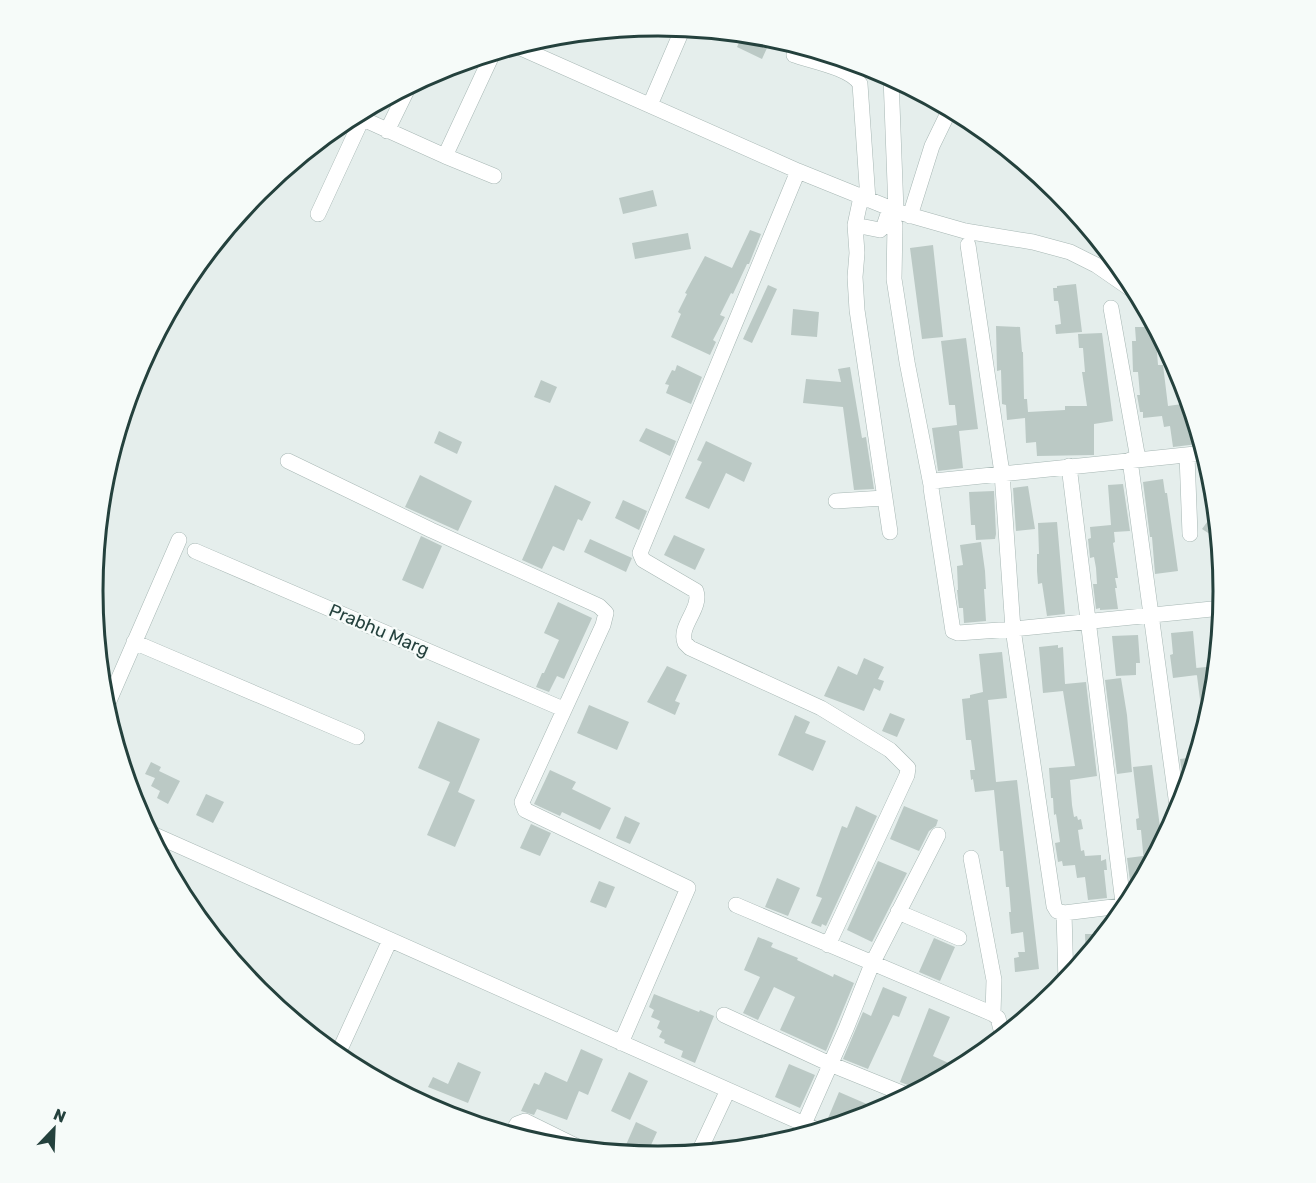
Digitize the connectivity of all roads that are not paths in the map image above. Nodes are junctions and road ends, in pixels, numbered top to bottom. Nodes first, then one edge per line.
1 (679, 37) edge
2 (529, 52) edge
3 (794, 55) dead end
4 (489, 62) edge
5 (891, 87) edge
6 (403, 98) edge
7 (650, 105) junction
8 (946, 117) edge
9 (364, 120) edge
10 (354, 127) edge
11 (387, 131) junction
12 (445, 156) junction
13 (798, 171) junction
14 (494, 176) dead end
15 (864, 198) junction
16 (318, 214) dead end
17 (897, 215) junction
18 (855, 225) junction
19 (968, 245) dead end
20 (1119, 281) edge
21 (1111, 308) dead end
22 (1196, 454) edge
23 (1187, 455) junction
24 (1134, 459) junction
25 (288, 461) dead end
26 (1069, 466) junction
27 (1002, 473) junction
28 (931, 485) junction
29 (884, 498) junction
30 (836, 501) dead end
31 (890, 532) dead end
32 (1190, 534) dead end
33 (179, 540) dead end
34 (195, 551) dead end
35 (1213, 609) edge
36 (1152, 615) junction
37 (1088, 622) junction
38 (1013, 629) junction
39 (134, 642) junction
40 (112, 694) edge
41 (563, 709) junction
42 (357, 737) dead end
43 (1175, 793) edge
44 (938, 836) dead end
45 (160, 837) edge
46 (971, 858) dead end
47 (1124, 893) edge
48 (736, 905) dead end
49 (1114, 909) edge
50 (898, 912) junction
51 (1064, 913) junction
52 (959, 938) dead end
53 (390, 940) junction
54 (828, 945) junction
55 (872, 963) junction
56 (1066, 969) edge
57 (993, 1014) junction
58 (724, 1015) dead end
59 (1001, 1028) edge
60 (621, 1042) junction
61 (340, 1047) edge
62 (830, 1064) junction
63 (728, 1090) junction
64 (899, 1092) edge
65 (804, 1124) junction
66 (809, 1126) edge
67 (515, 1128) edge
68 (558, 1137) edge
69 (702, 1145) edge

1 - 7 street
2 - 7 street
3 - 15 street
4 - 12 street
5 - 17 street
6 - 11 street
7 - 13 street
8 - 17 street
9 - 11 street
10 - 16 street
11 - 12 street
12 - 14 street
13 - 15 street
13 - 54 street
15 - 17 street
15 - 18 street
17 - 18 street
17 - 20 street
17 - 28 street
18 - 29 street
19 - 27 street
21 - 24 street
22 - 23 street
23 - 24 street
23 - 32 street
24 - 26 street
24 - 36 street
25 - 41 street
26 - 27 street
26 - 37 street
27 - 28 street
27 - 38 street
28 - 38 street
29 - 30 street
29 - 31 street
33 - 39 street
34 - 41 street, Prabhu Marg
35 - 36 street
36 - 37 street
36 - 43 street
37 - 38 street
37 - 47 street
38 - 51 street
39 - 40 street
39 - 42 street
41 - 60 street
44 - 50 street
45 - 53 street
46 - 57 street
48 - 54 street
49 - 51 street
50 - 52 street
50 - 55 street
51 - 56 street
53 - 60 street
53 - 61 street
54 - 55 street
55 - 57 street
55 - 62 street
57 - 59 street
58 - 62 street
60 - 63 street
62 - 64 street
62 - 65 street
63 - 65 street
63 - 69 street
65 - 66 street
67 - 68 street

